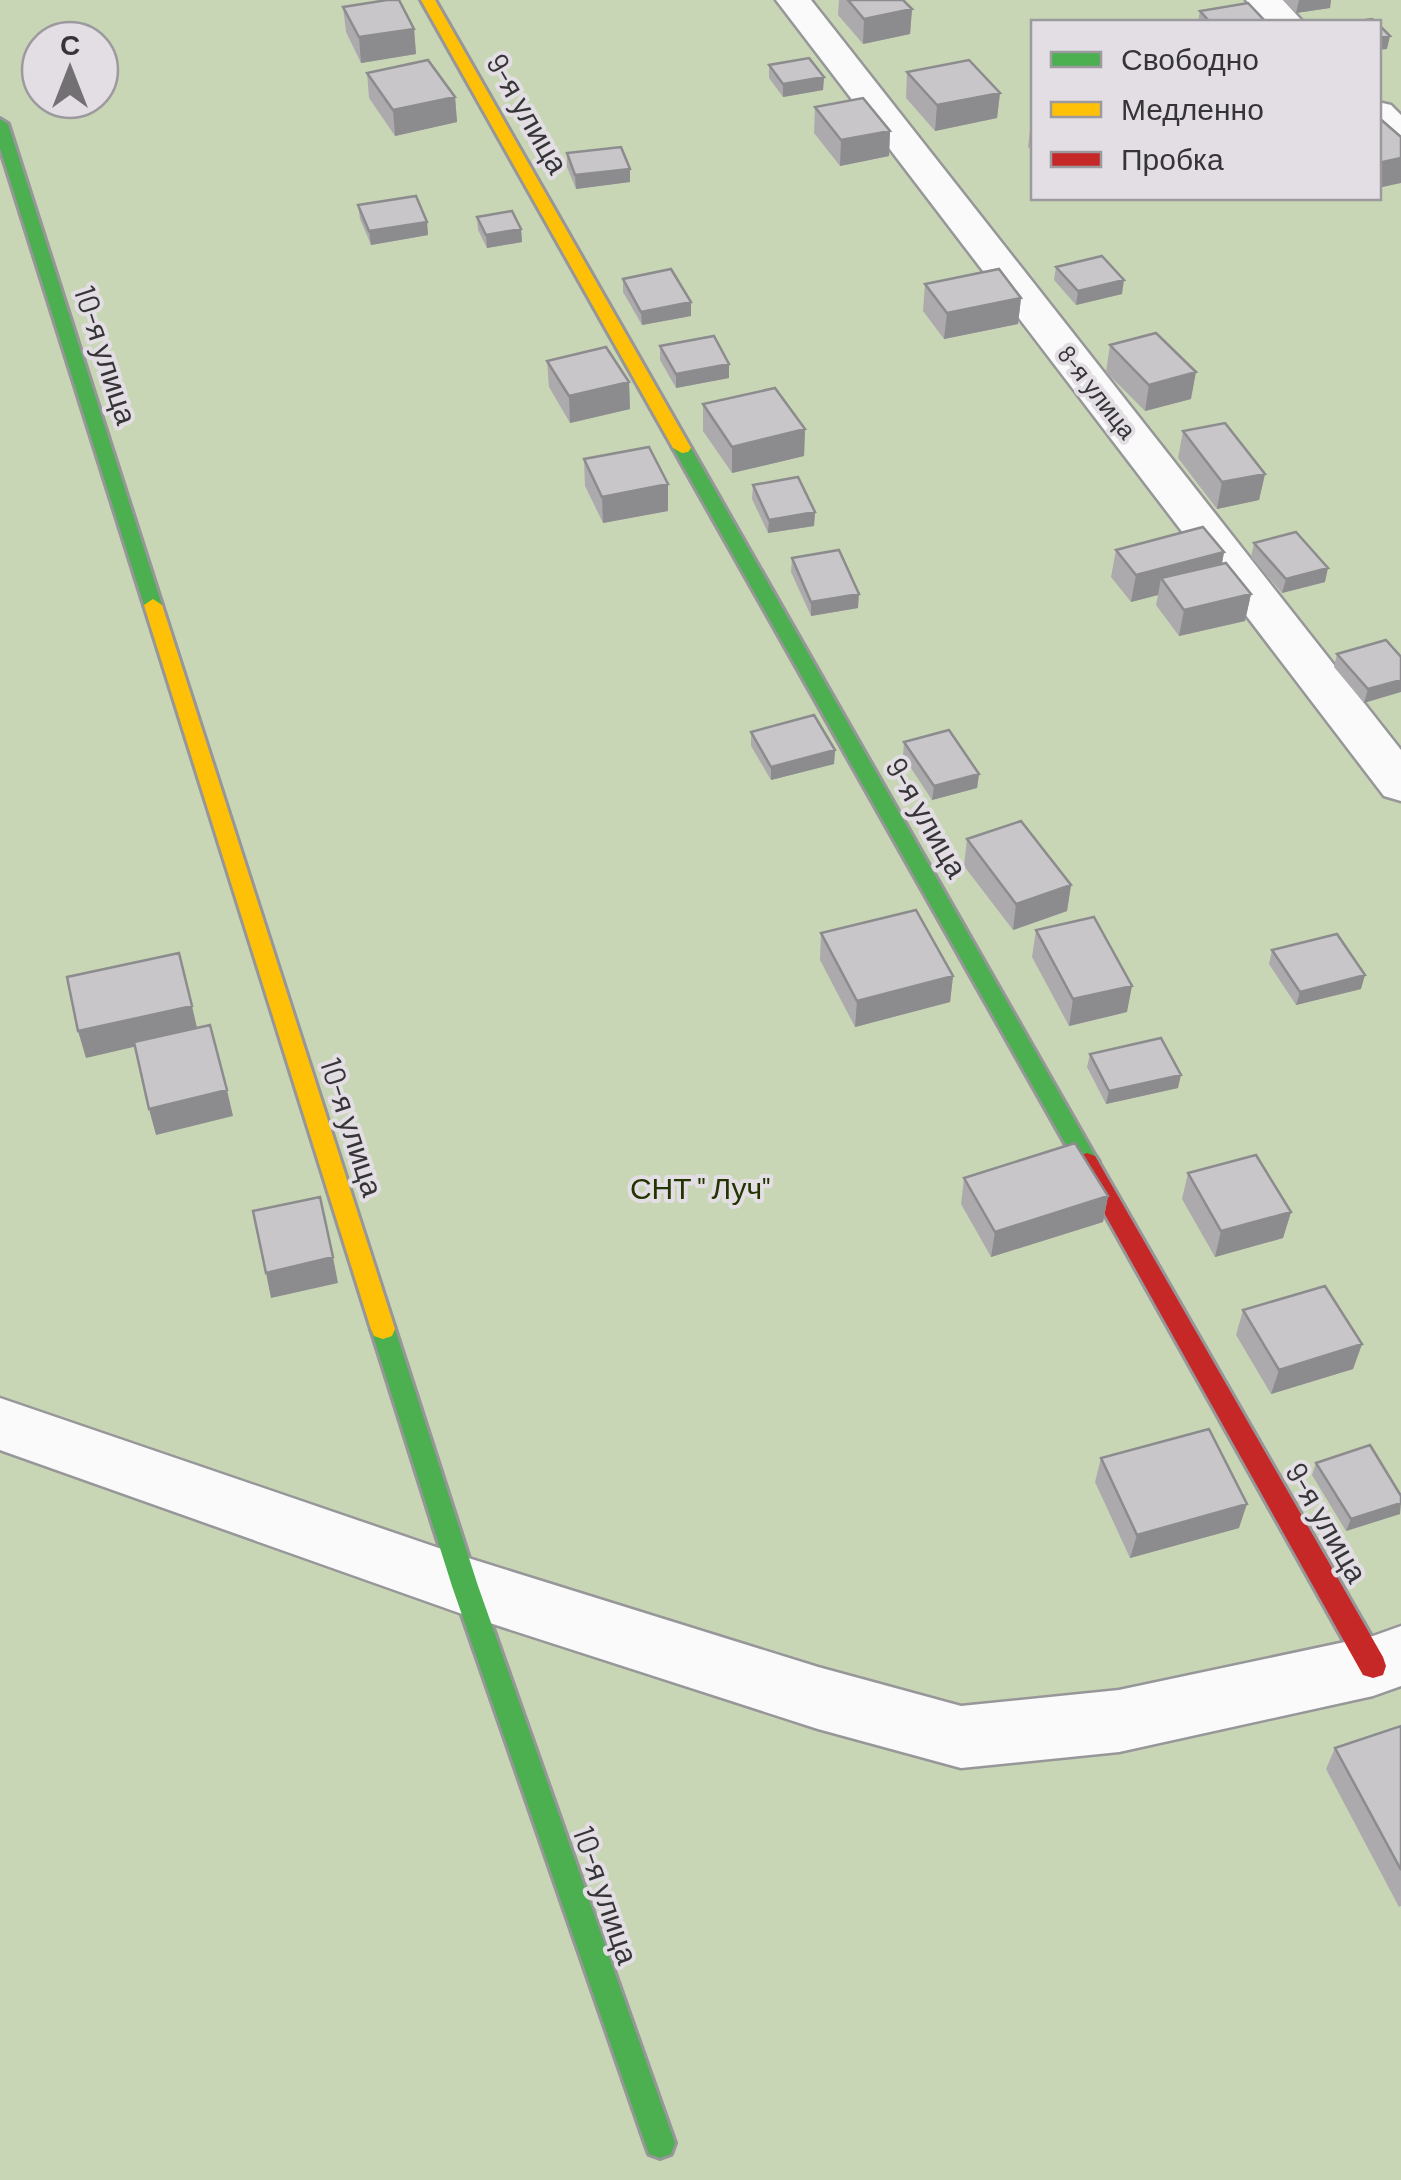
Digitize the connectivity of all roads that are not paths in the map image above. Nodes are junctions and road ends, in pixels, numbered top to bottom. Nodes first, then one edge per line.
1 (428, 0) edge
2 (793, 0) edge
3 (1262, 0) edge
4 (1284, 20) edge
5 (1381, 116) edge
6 (0, 124) edge
7 (1401, 135) edge
8 (1401, 784) edge
9 (0, 1424) edge
10 (466, 1586) junction
11 (1387, 1661) edge
12 (660, 2143) dead end

1 - 11 street, 9-я улица
2 - 8 street, 8-я улица
3 - 4 street
5 - 7 street
6 - 10 street, 10-я улица
9 - 10 street
10 - 11 street
10 - 12 street, 10-я улица

